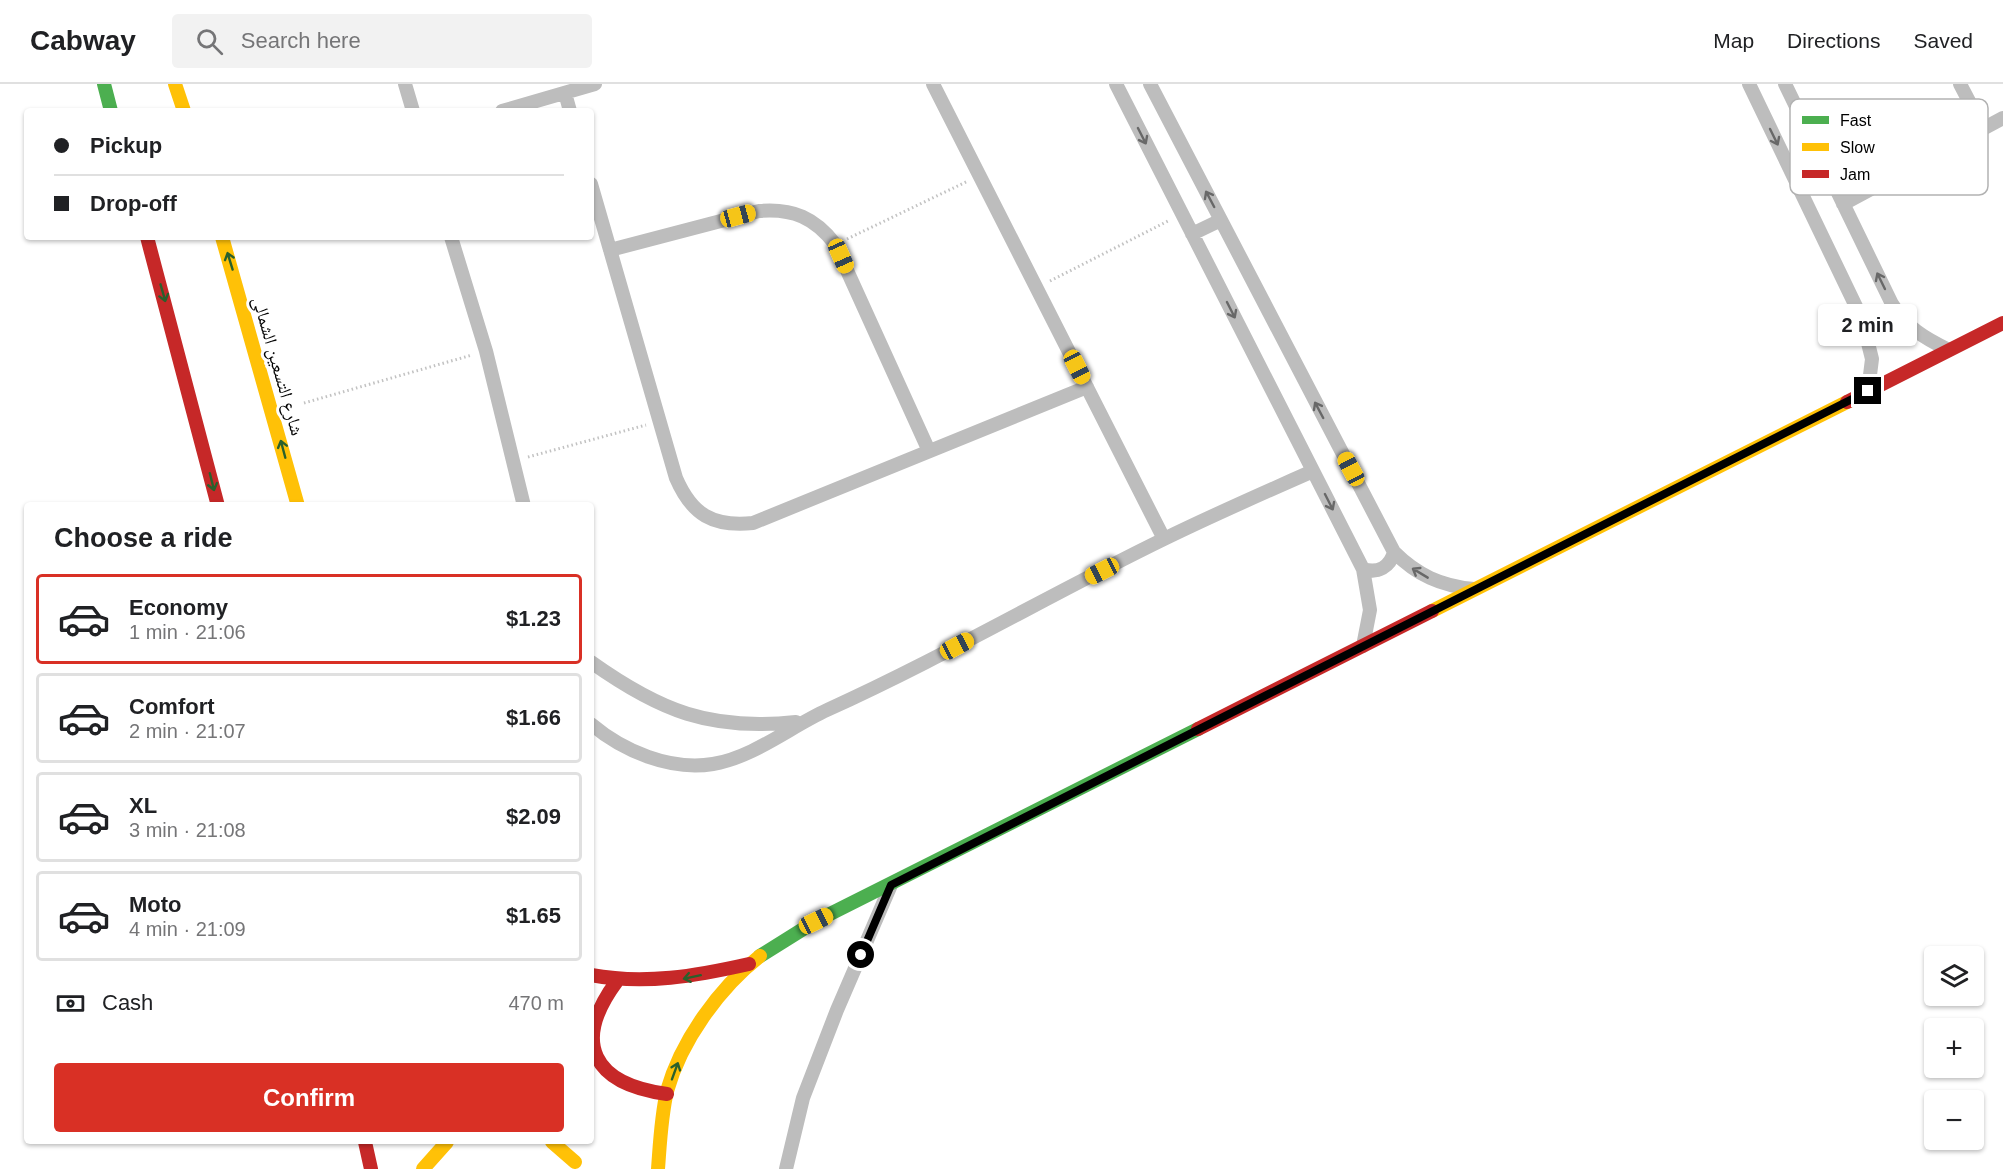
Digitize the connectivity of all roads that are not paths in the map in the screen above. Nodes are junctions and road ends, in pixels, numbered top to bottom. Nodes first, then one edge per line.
1 (104, 84) edge
2 (175, 84) edge
3 (405, 84) edge
4 (595, 84) edge
5 (933, 84) edge
6 (1116, 84) edge
7 (1150, 84) edge
8 (1749, 84) edge
9 (1785, 84) edge
10 (1960, 84) edge
11 (565, 93) junction
12 (1792, 99) edge
13 (1968, 99) edge
14 (110, 108) edge
15 (182, 108) edge
16 (412, 108) edge
17 (512, 108) edge
18 (569, 108) edge
19 (2003, 118) edge
20 (1988, 126) edge
21 (1790, 169) edge
22 (594, 194) edge
23 (1802, 195) edge
24 (1839, 195) edge
25 (1860, 195) edge
26 (1843, 204) junction
27 (1221, 220) junction
28 (1192, 234) junction
29 (148, 240) edge
30 (223, 240) edge
31 (452, 240) edge
32 (610, 250) junction
33 (2003, 323) edge
34 (1949, 350) junction
35 (1088, 387) junction
36 (1868, 391) junction
37 (929, 451) junction
38 (1313, 471) junction
39 (217, 502) edge
40 (297, 502) edge
41 (523, 502) edge
42 (1164, 539) junction
43 (1394, 552) junction
44 (1363, 569) junction
45 (1476, 589) junction
46 (1363, 646) junction
47 (594, 664) edge
48 (802, 721) junction
49 (594, 726) edge
50 (891, 885) junction
51 (749, 964) junction
52 (594, 976) edge
53 (617, 981) junction
54 (594, 1020) edge
55 (594, 1044) edge
56 (667, 1094) junction
57 (365, 1144) edge
58 (445, 1144) edge
59 (554, 1144) edge
60 (567, 1144) edge
61 (577, 1165) edge
62 (371, 1169) edge
63 (423, 1169) edge
64 (658, 1169) edge
65 (786, 1169) edge

1 - 14 street
2 - 15 street
3 - 16 street
4 - 11 street
5 - 35 street
6 -> 28 street
27 -> 7 street
8 -> 21 street
9 - 12 street
10 - 13 street
11 - 17 street
11 - 18 street
19 - 20 street
22 - 32 street
23 -> 36 street
24 - 26 street
25 - 26 street
34 -> 26 street
27 - 28 street
43 -> 27 street
28 -> 38 street
29 -> 39 street
40 -> 30 street, شارع التسعين الشمالى
31 - 41 street
32 - 37 street
32 - 37 street
33 - 34 street
34 - 36 street
35 - 37 street
35 - 42 street
36 - 45 street
38 - 42 street
38 -> 44 street
42 - 48 street
43 - 44 street
45 -> 43 street
44 - 46 street
45 - 46 street
46 - 50 street
47 - 48 street
48 - 49 street
50 - 51 street
50 - 65 street
51 -> 53 street
56 -> 51 street
52 - 53 street
53 - 54 street
55 - 56 street
56 - 64 street
57 - 62 street
58 - 63 street
59 - 61 street
60 - 61 street

